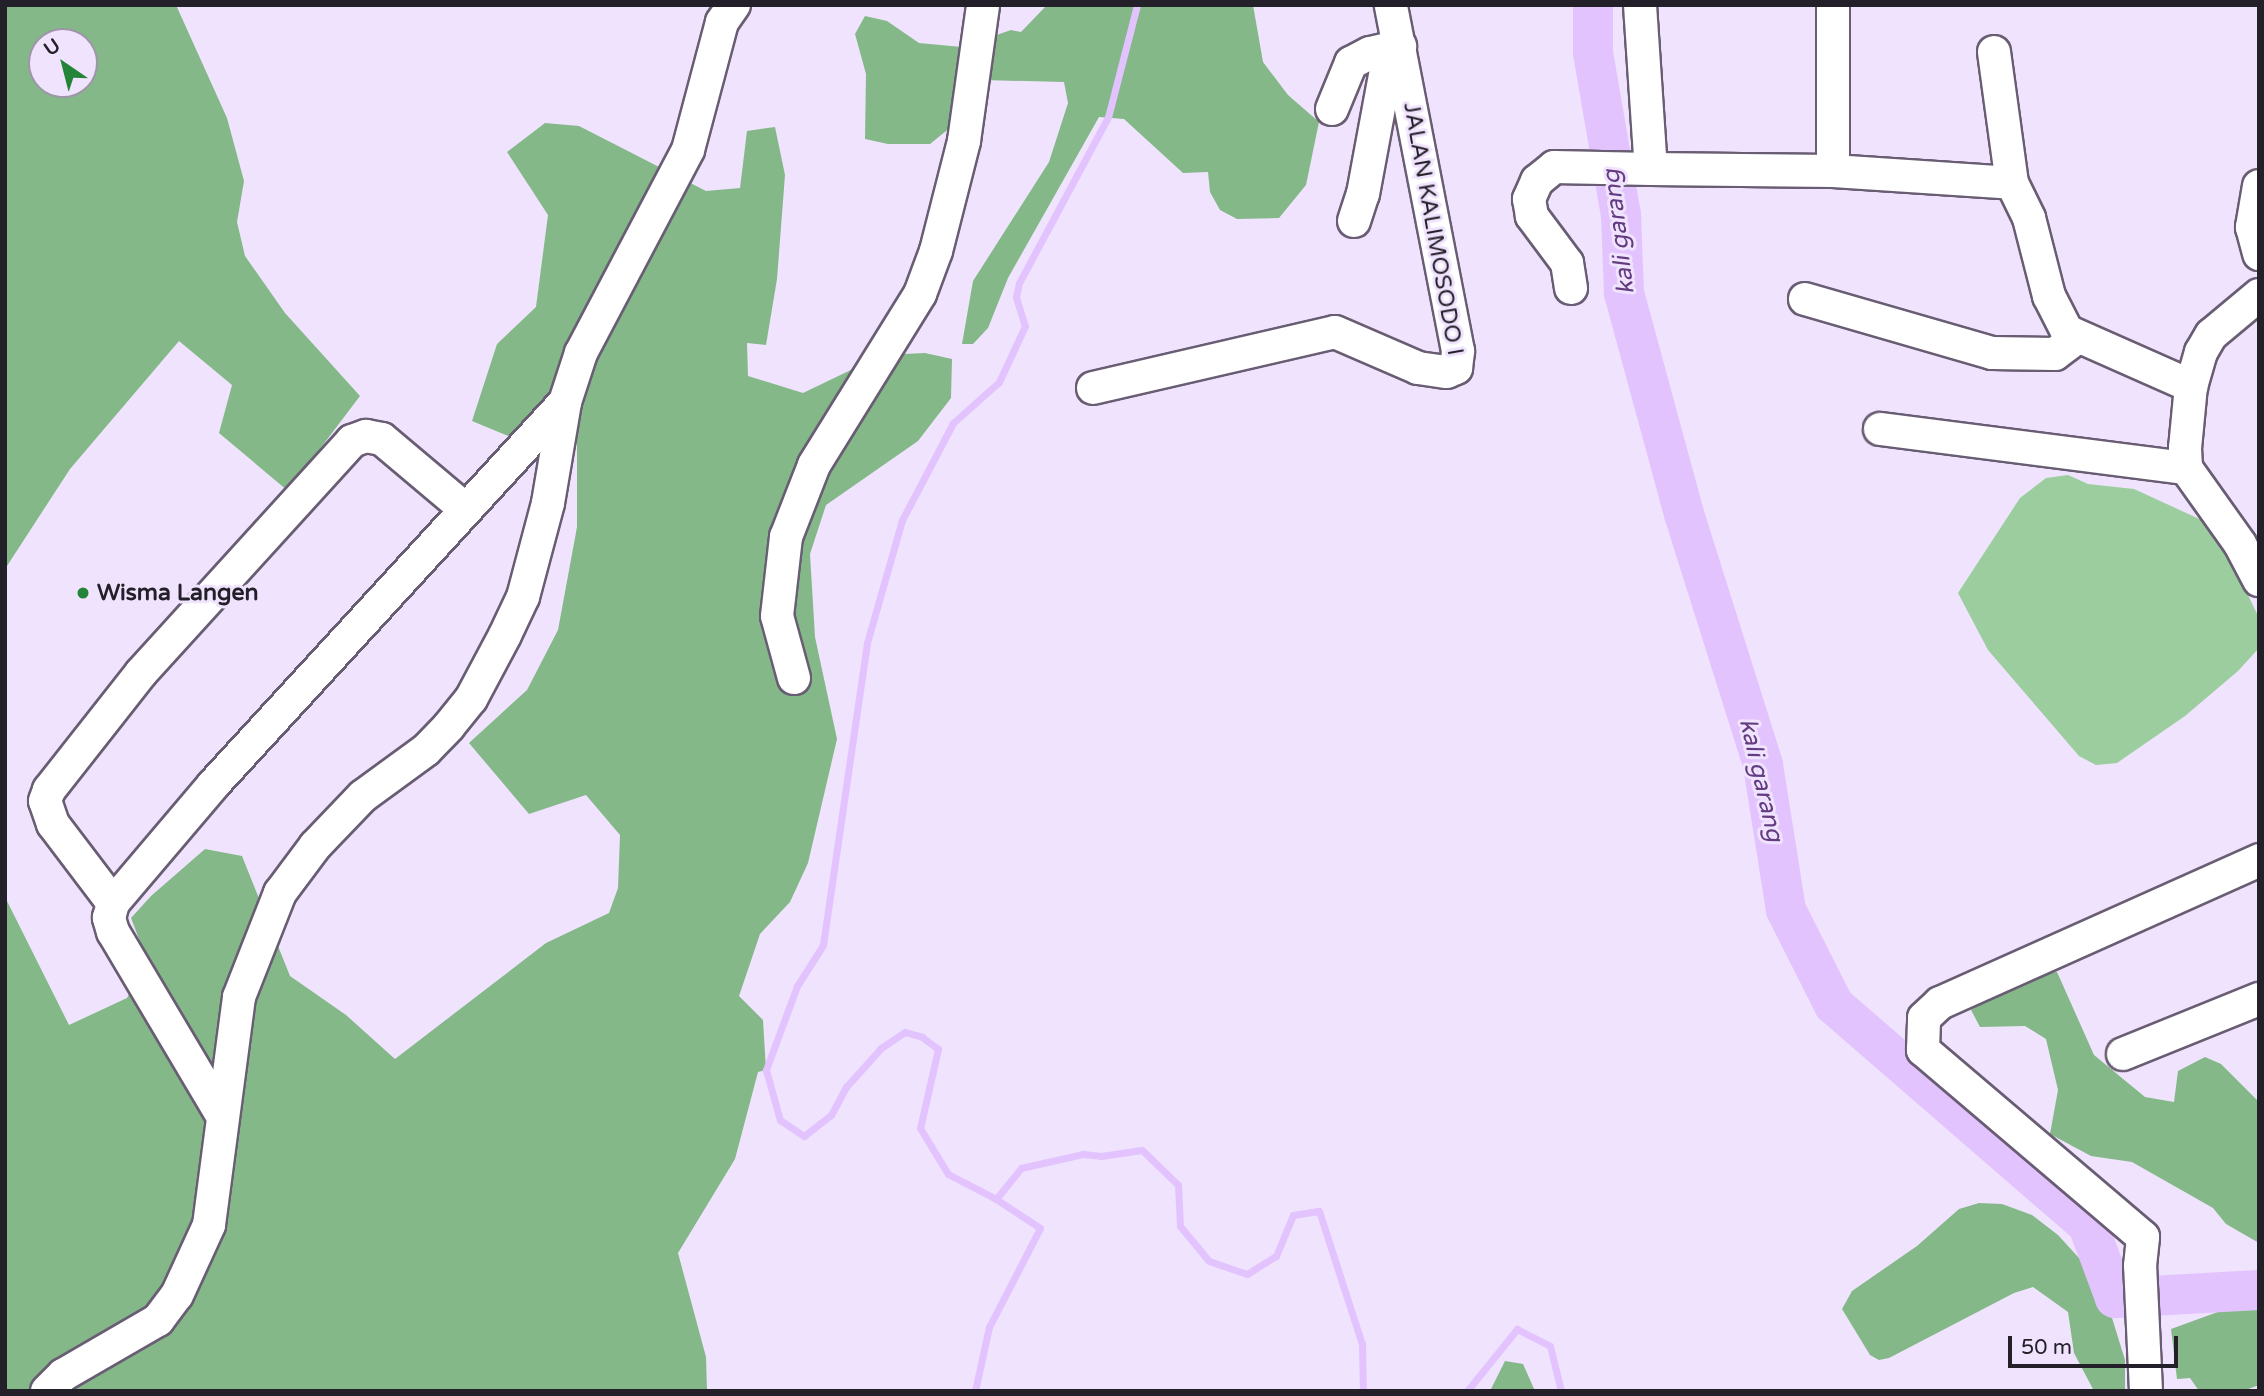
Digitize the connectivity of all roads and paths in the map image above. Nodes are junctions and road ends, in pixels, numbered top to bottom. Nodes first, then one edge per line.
1 (983, 5) edge
2 (1391, 5) edge
3 (1640, 5) edge
4 (1833, 5) edge
5 (721, 11) edge
6 (1395, 47) junction
7 (1994, 52) dead end
8 (1332, 109) dead end
9 (1629, 169) junction
10 (1833, 171) junction
11 (2012, 183) junction
12 (2259, 186) edge
13 (1354, 221) dead end
14 (2259, 254) edge
15 (1571, 288) dead end
16 (2259, 295) edge
17 (1805, 299) dead end
18 (2076, 338) junction
19 (2191, 386) junction
20 (1093, 388) dead end
21 (565, 402) junction
22 (1881, 429) dead end
23 (2186, 468) junction
24 (465, 509) junction
25 (2259, 580) edge
26 (793, 678) dead end
27 (2259, 860) edge
28 (113, 903) junction
29 (2259, 999) edge
30 (2123, 1054) dead end
31 (223, 1117) junction
32 (47, 1391) edge
33 (2146, 1391) edge

1 - 26 street
2 - 6 street, JALAN KALIMOSODO I
3 - 9 street
4 - 10 street
5 - 21 street
6 - 8 street
6 - 13 street
6 - 20 street, JALAN KALIMOSODO I
7 - 11 street
9 - 10 street
9 - 15 street
10 - 11 street
11 - 18 street
12 - 14 street
16 - 19 street
17 - 18 street
18 - 19 street
19 - 23 street
21 - 24 street
21 - 31 street
22 - 23 street
23 - 25 street
24 - 28 street
24 - 28 street
27 - 33 street
28 - 31 street
29 - 30 street
31 - 32 street

